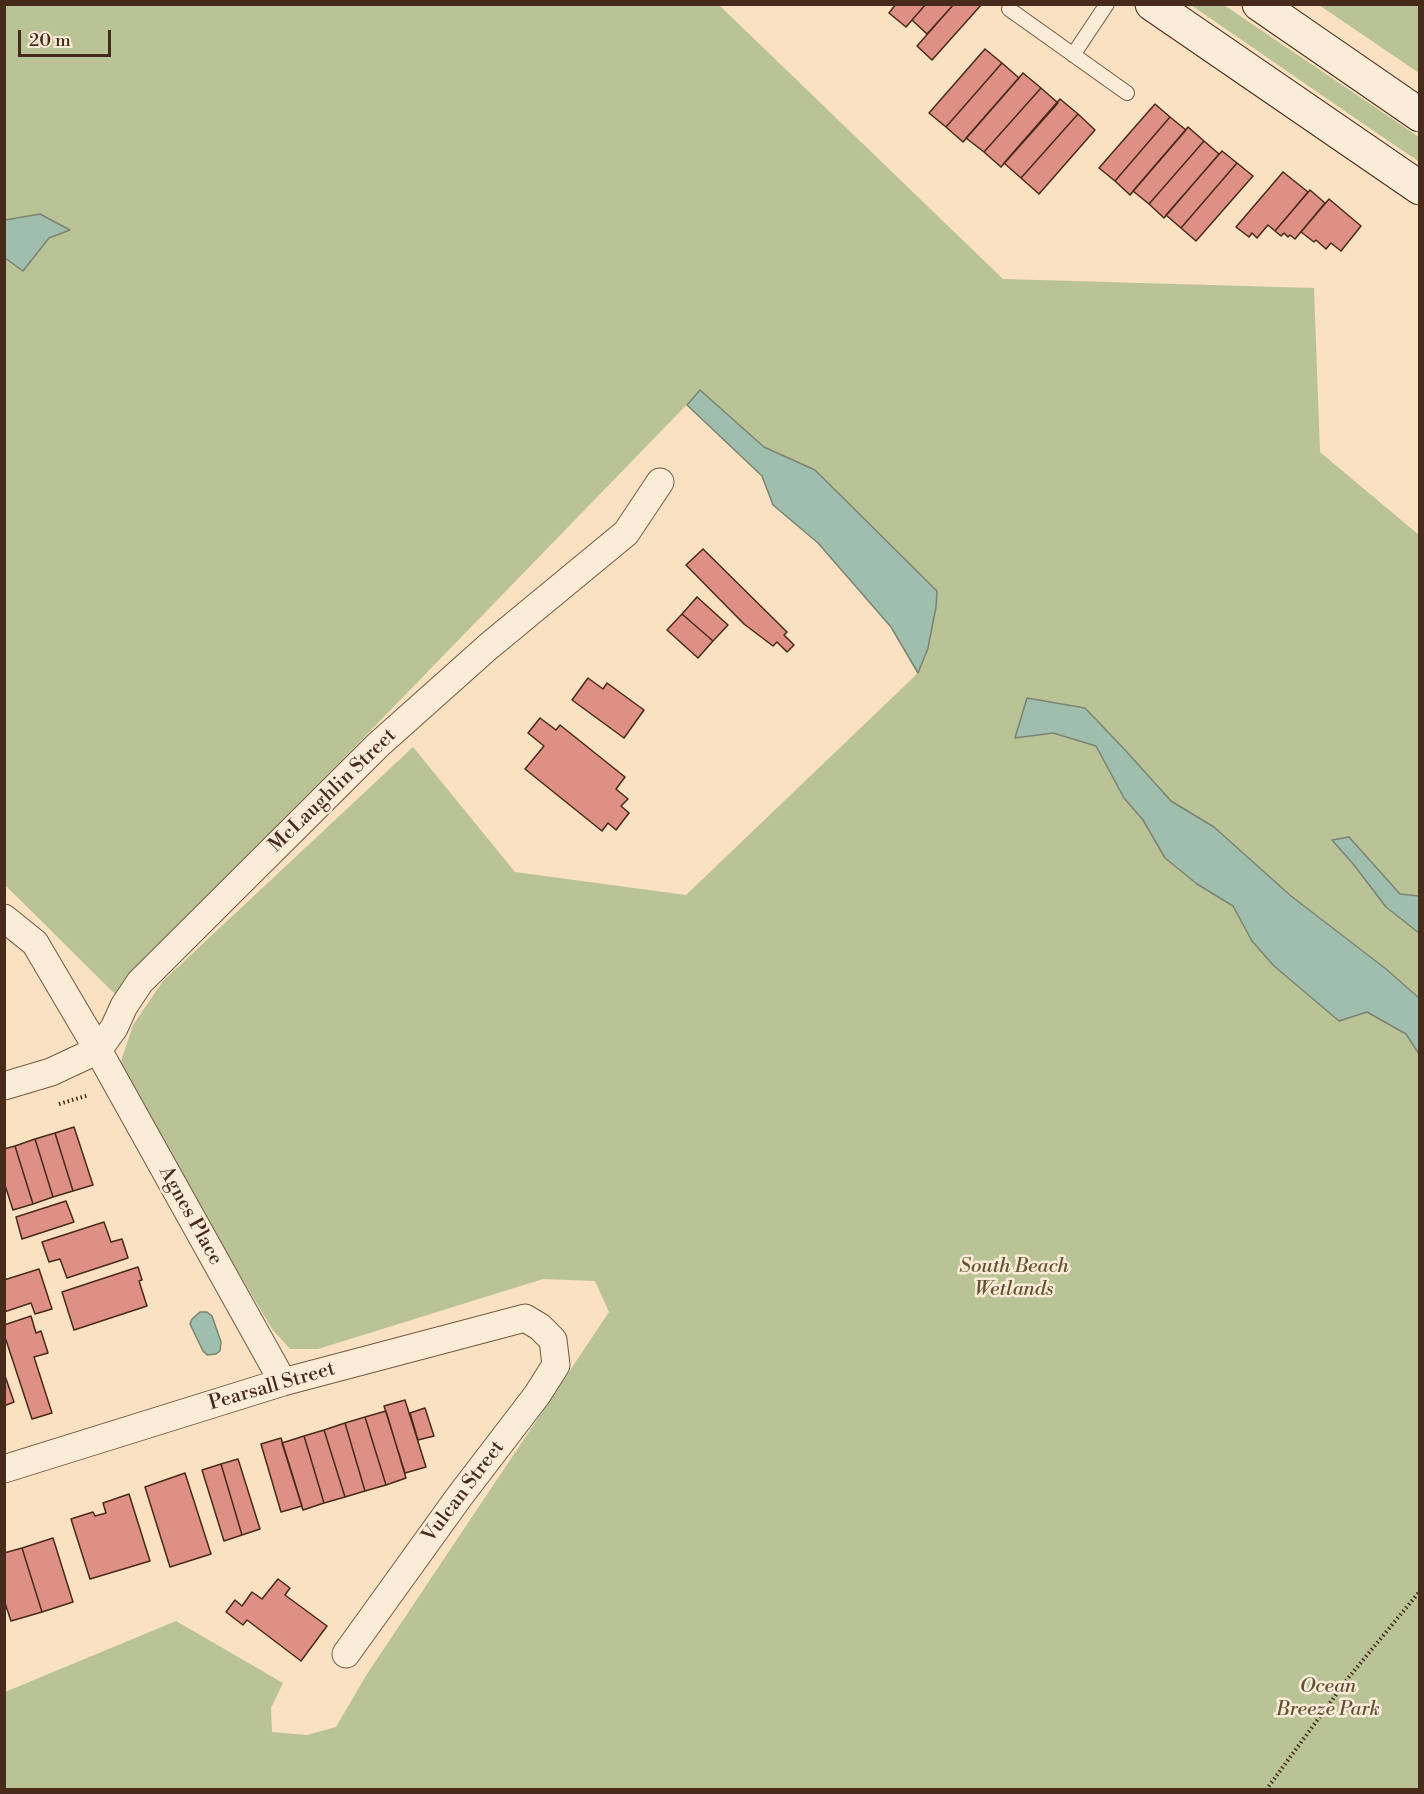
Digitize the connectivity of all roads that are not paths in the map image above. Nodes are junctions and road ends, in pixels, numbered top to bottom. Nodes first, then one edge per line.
1 (1107, 4) edge
2 (1152, 4) edge
3 (1259, 4) edge
4 (1009, 9) dead end
5 (1073, 55) junction
6 (1127, 93) dead end
7 (1419, 115) edge
8 (1419, 188) edge
9 (660, 482) dead end
10 (4, 918) edge
11 (98, 1050) junction
12 (4, 1086) edge
13 (540, 1327) joint
14 (283, 1382) junction
15 (4, 1469) edge
16 (346, 1654) dead end

1 - 5 lane
2 - 8 main road
3 - 7 main road
4 - 5 lane
5 - 6 lane
9 - 11 street, McLaughlin Street
10 - 11 street, Agnes Place
11 - 12 street, McLaughlin Street
11 - 14 street, Agnes Place
13 - 14 street, Pearsall Street
13 - 16 street, Vulcan Street
14 - 15 street, Pearsall Street

